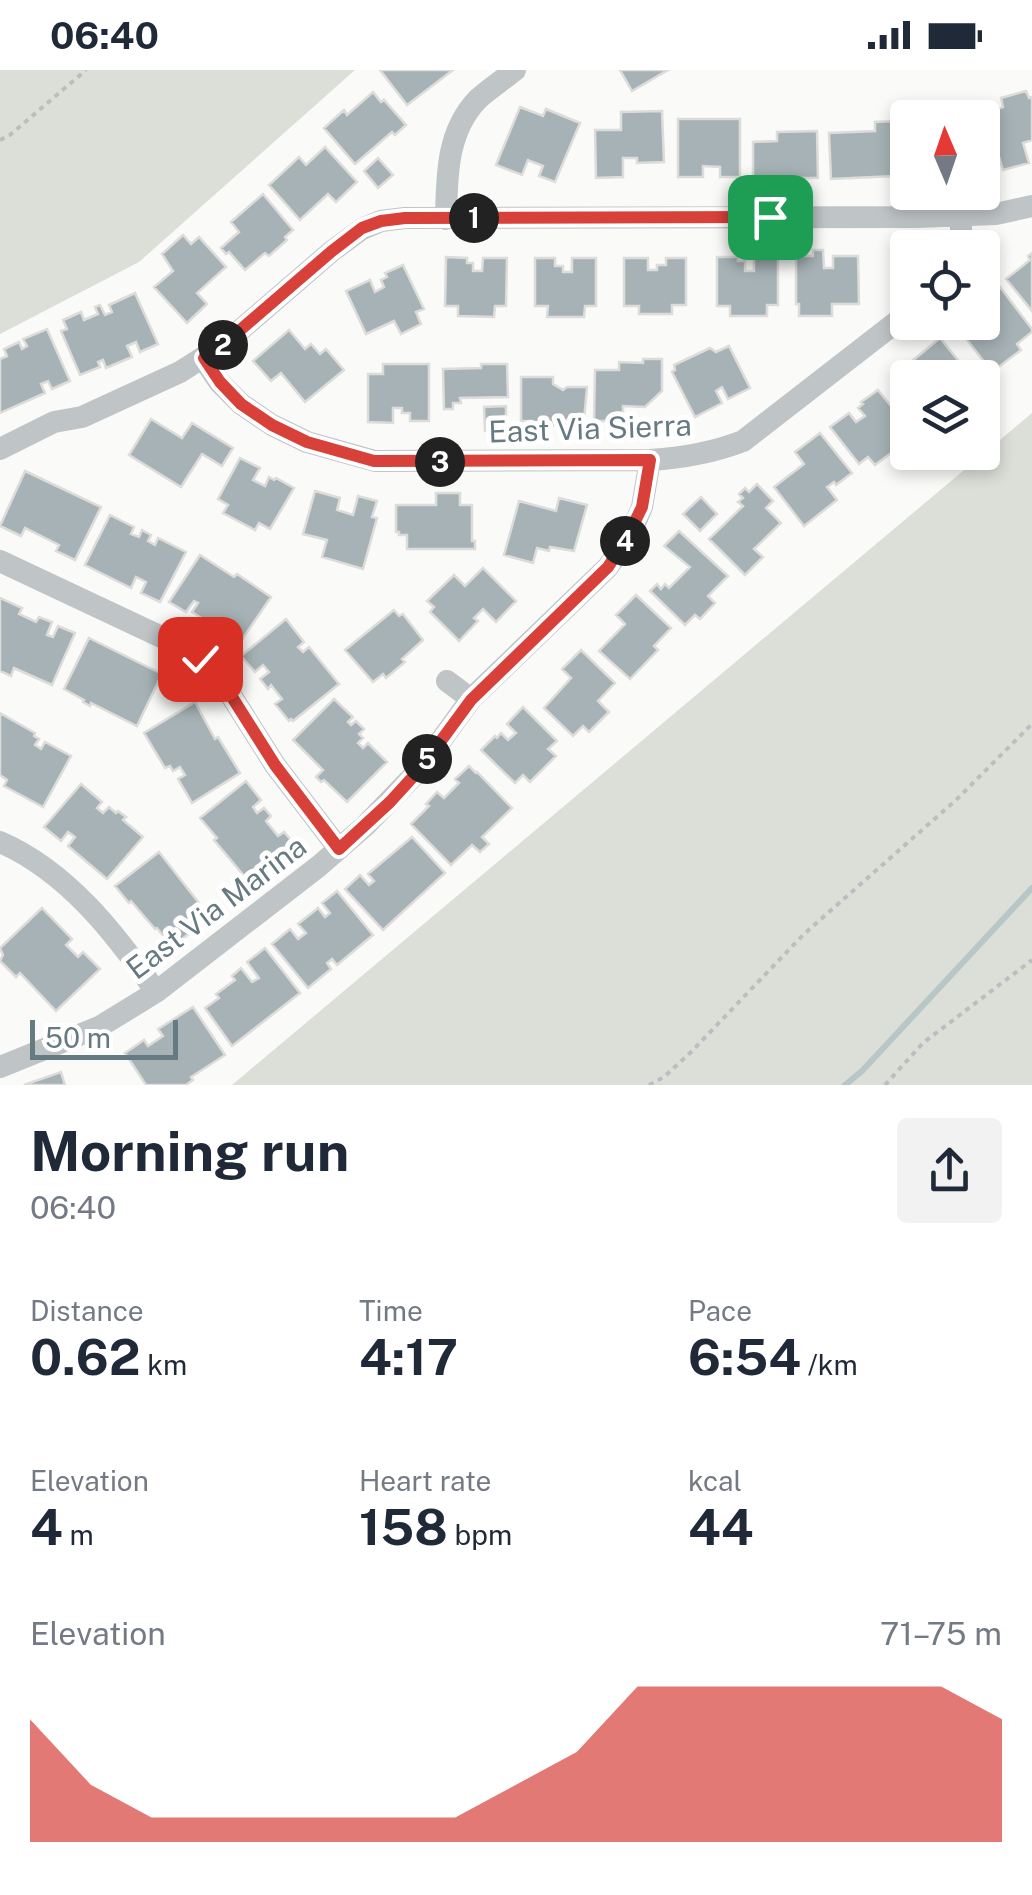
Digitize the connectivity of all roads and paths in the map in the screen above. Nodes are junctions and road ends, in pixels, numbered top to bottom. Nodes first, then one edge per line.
1 (86, 70) edge
2 (515, 70) edge
3 (0, 140) edge
4 (1032, 206) edge
5 (961, 215) junction
6 (446, 219) junction
7 (962, 230) edge
8 (890, 327) edge
9 (204, 358) junction
10 (0, 449) edge
11 (650, 460) junction
12 (0, 561) edge
13 (447, 681) dead end
14 (471, 700) junction
15 (1032, 724) edge
16 (0, 842) edge
17 (339, 849) junction
18 (1032, 960) edge
19 (156, 992) junction
20 (0, 1067) edge
21 (650, 1085) edge
22 (885, 1085) edge

1 - 3 path
2 - 6 street
4 - 5 street
5 - 6 street
5 - 7 street
6 - 9 street
8 - 11 street, East Via Sierra
9 - 10 street
9 - 11 street, East Via Sierra
11 - 14 street, East Via Marina
12 - 17 street
13 - 14 street
14 - 17 street, East Via Marina
15 - 21 path
16 - 19 street
17 - 19 street, East Via Marina
18 - 22 path
19 - 20 street, East Via Marina

